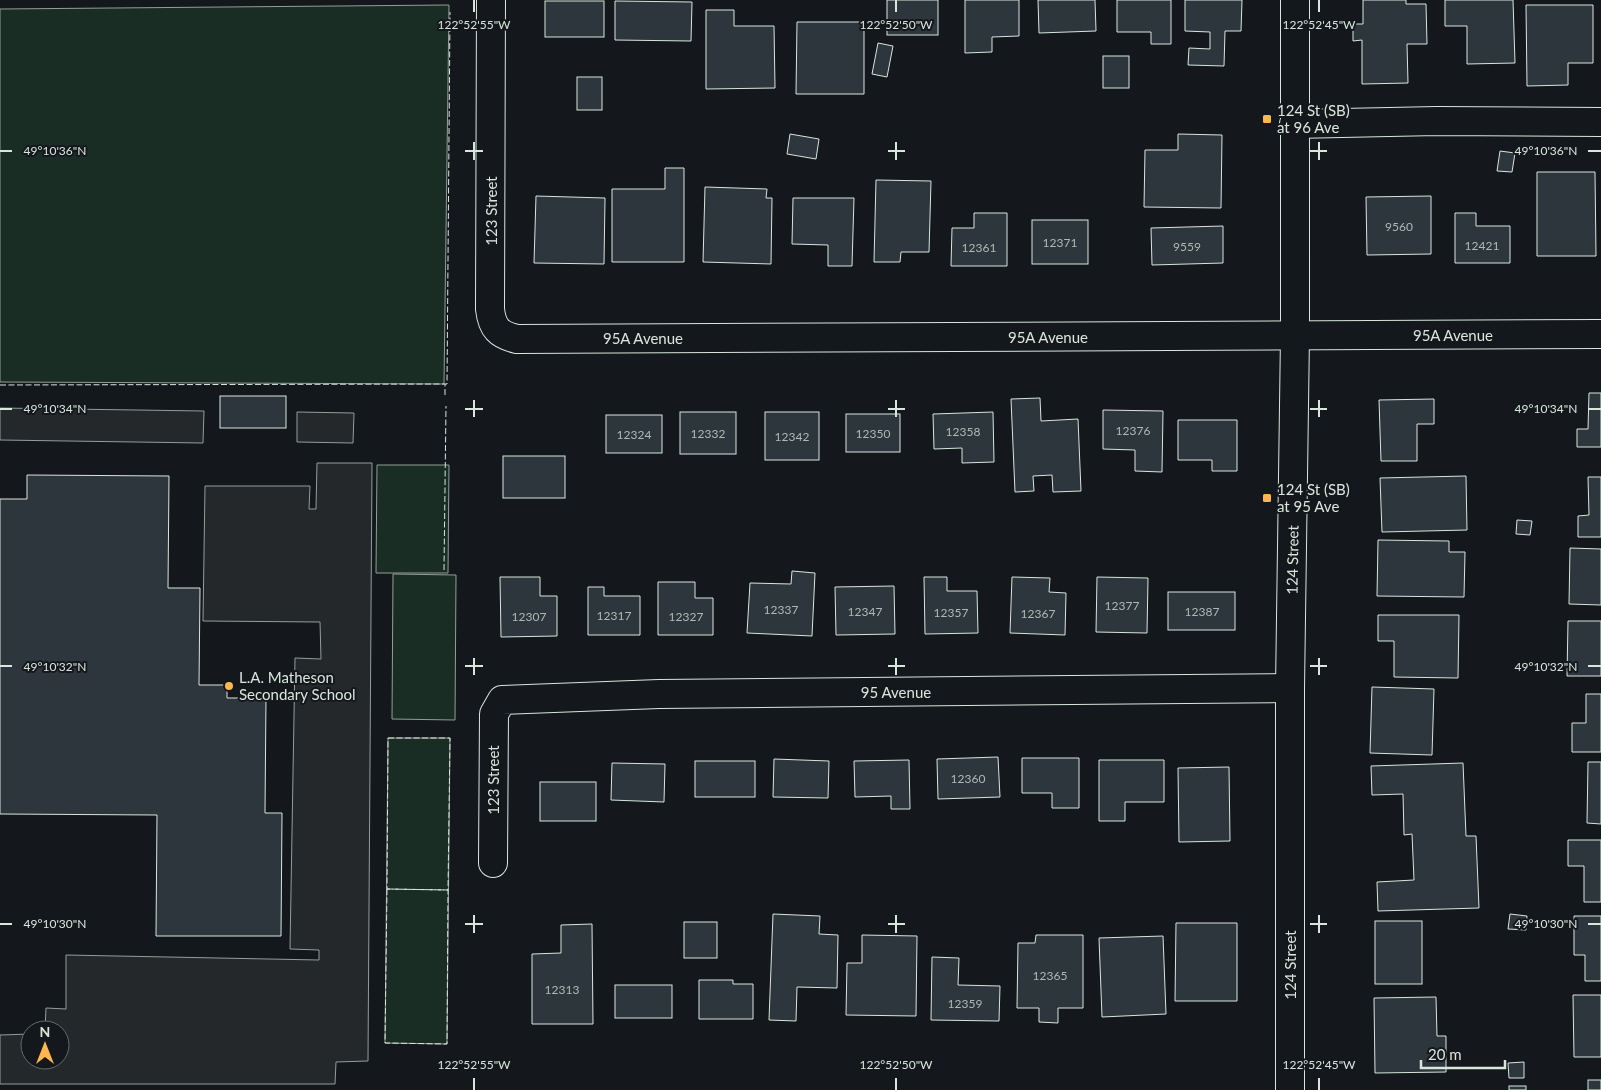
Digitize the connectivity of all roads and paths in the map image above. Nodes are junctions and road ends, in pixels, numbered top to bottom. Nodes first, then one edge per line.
1 (492, 0) edge
2 (1296, 0) edge
3 (1601, 122) edge
4 (1294, 124) junction
5 (497, 331) joint
6 (1601, 334) edge
7 (1295, 335) junction
8 (1290, 688) junction
9 (502, 700) joint
10 (494, 863) dead end
11 (1290, 1090) edge

1 - 5 street, 123 Street
2 - 4 street, 124 Street
3 - 4 street
4 - 7 street, 124 Street
5 - 7 street, 95A Avenue
6 - 7 street, 95A Avenue
7 - 8 street, 124 Street
8 - 9 street, 95 Avenue
8 - 11 street, 124 Street
9 - 10 street, 123 Street

